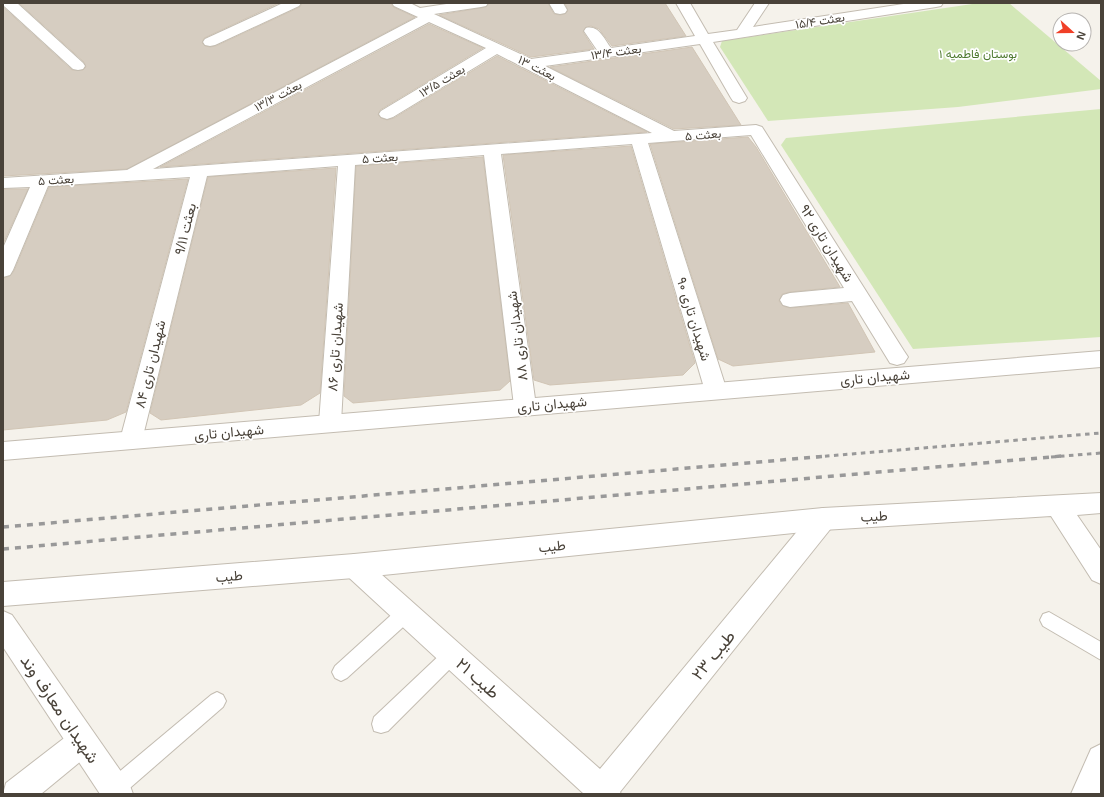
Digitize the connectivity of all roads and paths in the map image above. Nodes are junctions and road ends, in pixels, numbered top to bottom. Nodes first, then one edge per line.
1 (9, 3) edge
2 (294, 3) edge
3 (399, 3) edge
4 (481, 3) edge
5 (683, 3) edge
6 (762, 3) edge
7 (936, 3) edge
8 (424, 14) junction
9 (591, 31) dead end
10 (741, 34) junction
11 (704, 39) junction
12 (210, 42) dead end
13 (497, 48) junction
14 (607, 53) junction
15 (529, 64) junction
16 (78, 66) dead end
17 (739, 98) dead end
18 (387, 114) dead end
19 (756, 130) joint
20 (673, 137) junction
21 (639, 140) junction
22 (492, 150) junction
23 (348, 160) junction
24 (200, 171) junction
25 (128, 175) junction
26 (41, 181) junction
27 (3, 183) edge
28 (3, 270) edge
29 (170, 288) joint
30 (858, 293) junction
31 (790, 300) dead end
32 (897, 357) dead end
33 (1101, 359) edge
34 (716, 391) junction
35 (525, 406) junction
36 (330, 423) junction
37 (131, 440) junction
38 (3, 451) edge
39 (1101, 503) edge
40 (1058, 506) junction
41 (823, 519) junction
42 (354, 566) junction
43 (1101, 572) edge
44 (3, 594) edge
45 (406, 613) junction
46 (1048, 620) dead end
47 (3, 624) edge
48 (1101, 652) edge
49 (452, 655) junction
50 (341, 672) dead end
51 (217, 701) dead end
52 (381, 724) dead end
53 (82, 742) junction
54 (1101, 759) edge
55 (116, 792) edge
56 (603, 793) edge
57 (17, 794) edge
58 (1086, 794) edge

1 - 16 street
2 - 12 street
3 - 8 street, بعثت ۱۳
4 - 8 street
5 - 11 street
6 - 10 street
7 - 10 street, بعثت ۱۵/۴
8 - 13 street, بعثت ۱۳
8 - 25 street, بعثت ۱۳/۳
9 - 14 street
10 - 11 street, بعثت ۱۵/۴
11 - 14 street, بعثت ۱۳/۴
11 - 17 street
13 - 15 street, بعثت ۱۳
13 - 18 street, بعثت ۱۳/۵
14 - 15 street, بعثت ۱۳/۴
15 - 20 street, بعثت ۱۳
19 - 20 street, بعثت ۵
19 - 30 street, شهیدان تاری ۹۲
20 - 21 street, بعثت ۵
21 - 22 street, بعثت ۵
21 - 34 street, شهیدان تاری ۹۰
22 - 23 street, بعثت ۵
22 - 35 street, شهیدان تاری ۸۸
23 - 24 street, بعثت ۵
23 - 36 street, شهیدان تاری ۸۶
24 - 25 street, بعثت ۵
24 - 29 street, بعثت ۹/۱۱
25 - 26 street, بعثت ۵
26 - 27 street, بعثت ۵
26 - 28 street
29 - 37 street, شهیدان تاری ۸۴
30 - 31 street
30 - 32 street, شهیدان تاری ۹۲
33 - 34 street, شهیدان تاری
34 - 35 street, شهیدان تاری
35 - 36 street, شهیدان تاری
36 - 37 street, شهیدان تاری
37 - 38 street, شهیدان تاری
39 - 40 street, طیب
40 - 41 street, طیب
40 - 43 street
41 - 42 street, طیب
41 - 56 street, طیب ۲۳
42 - 44 street, طیب
42 - 45 street, طیب ۲‍۱
45 - 49 street, طیب ۲‍۱
45 - 50 lane
46 - 48 lane
47 - 53 street, شهیدان معارف وند
49 - 52 lane
49 - 56 street, طیب ۲‍۱
51 - 55 lane
53 - 55 street, شهیدان معارف وند
53 - 57 street
54 - 58 street

